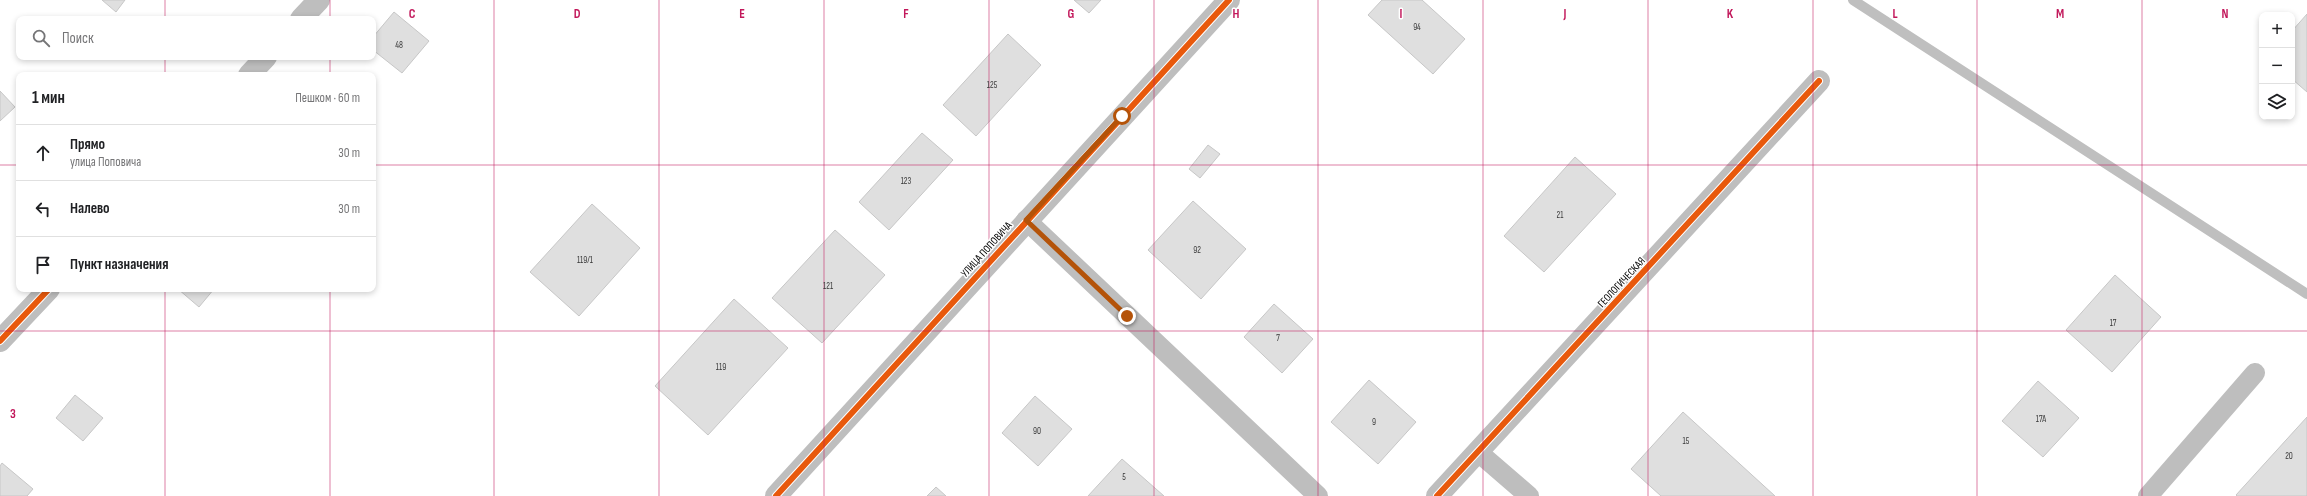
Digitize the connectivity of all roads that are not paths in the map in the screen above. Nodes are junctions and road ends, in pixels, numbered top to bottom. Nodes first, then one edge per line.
1 (319, 0) edge
2 (1229, 0) edge
3 (304, 16) edge
4 (263, 60) edge
5 (252, 72) edge
6 (1819, 81) dead end
7 (1026, 220) junction
8 (46, 292) edge
9 (0, 341) edge
10 (2255, 373) dead end
11 (1478, 452) junction
12 (776, 496) edge
13 (1318, 496) edge
14 (1437, 496) edge
15 (1529, 496) edge
16 (2148, 496) edge

1 - 3 street
2 - 7 street, УЛИЦА ПОПОВИЧА
4 - 5 street
6 - 11 street, ГЕОЛОГИЧЕСКАЯ
7 - 12 street, УЛИЦА ПОПОВИЧА
7 - 13 lane
8 - 9 street
10 - 16 lane
11 - 14 street, ГЕОЛОГИЧЕСКАЯ
11 - 15 lane

